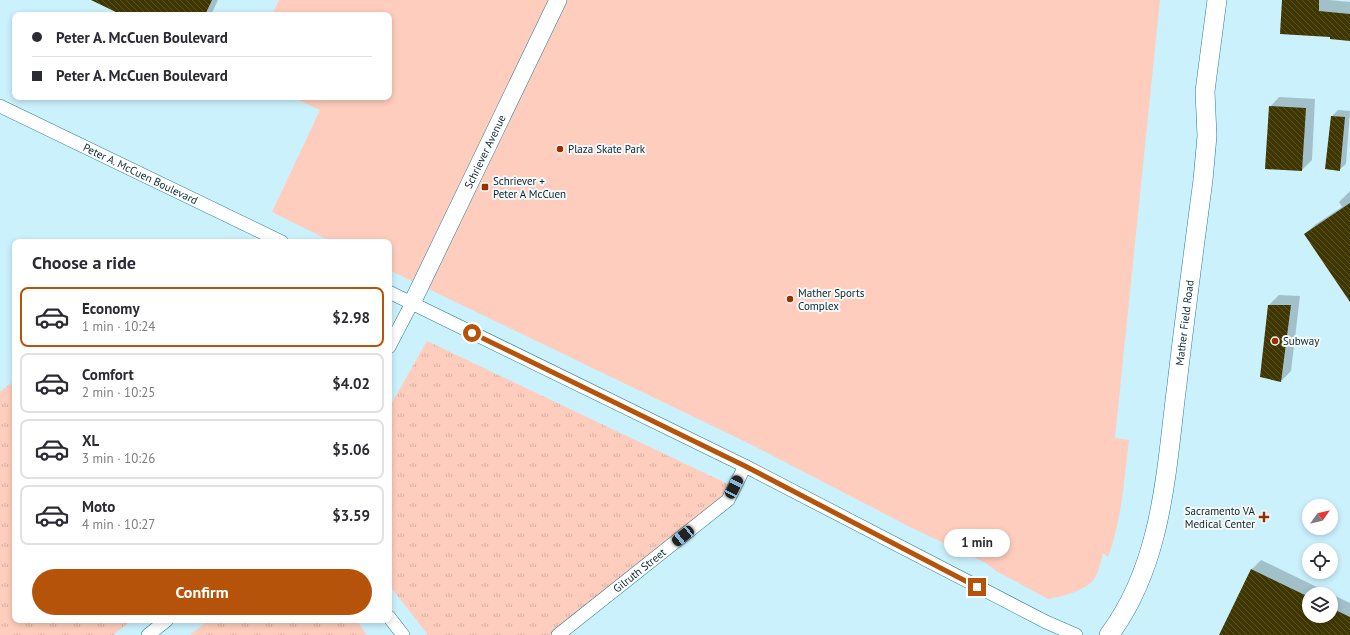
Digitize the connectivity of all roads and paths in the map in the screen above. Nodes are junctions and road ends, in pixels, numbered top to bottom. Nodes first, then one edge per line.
1 (558, 0) edge
2 (1217, 0) edge
3 (0, 106) edge
4 (276, 239) edge
5 (392, 293) edge
6 (412, 303) junction
7 (392, 342) edge
8 (745, 466) junction
9 (392, 620) edge
10 (163, 623) edge
11 (148, 635) edge
12 (403, 635) edge
13 (558, 635) edge
14 (1076, 635) edge
15 (1109, 635) edge

1 - 6 street, Schriever Avenue
2 - 15 main road, Mather Field Road
3 - 4 street, Peter A. McCuen Boulevard
5 - 6 street
6 - 7 street
6 - 8 street
8 - 13 street, Gilruth Street
8 - 14 street
9 - 12 street
10 - 11 street

